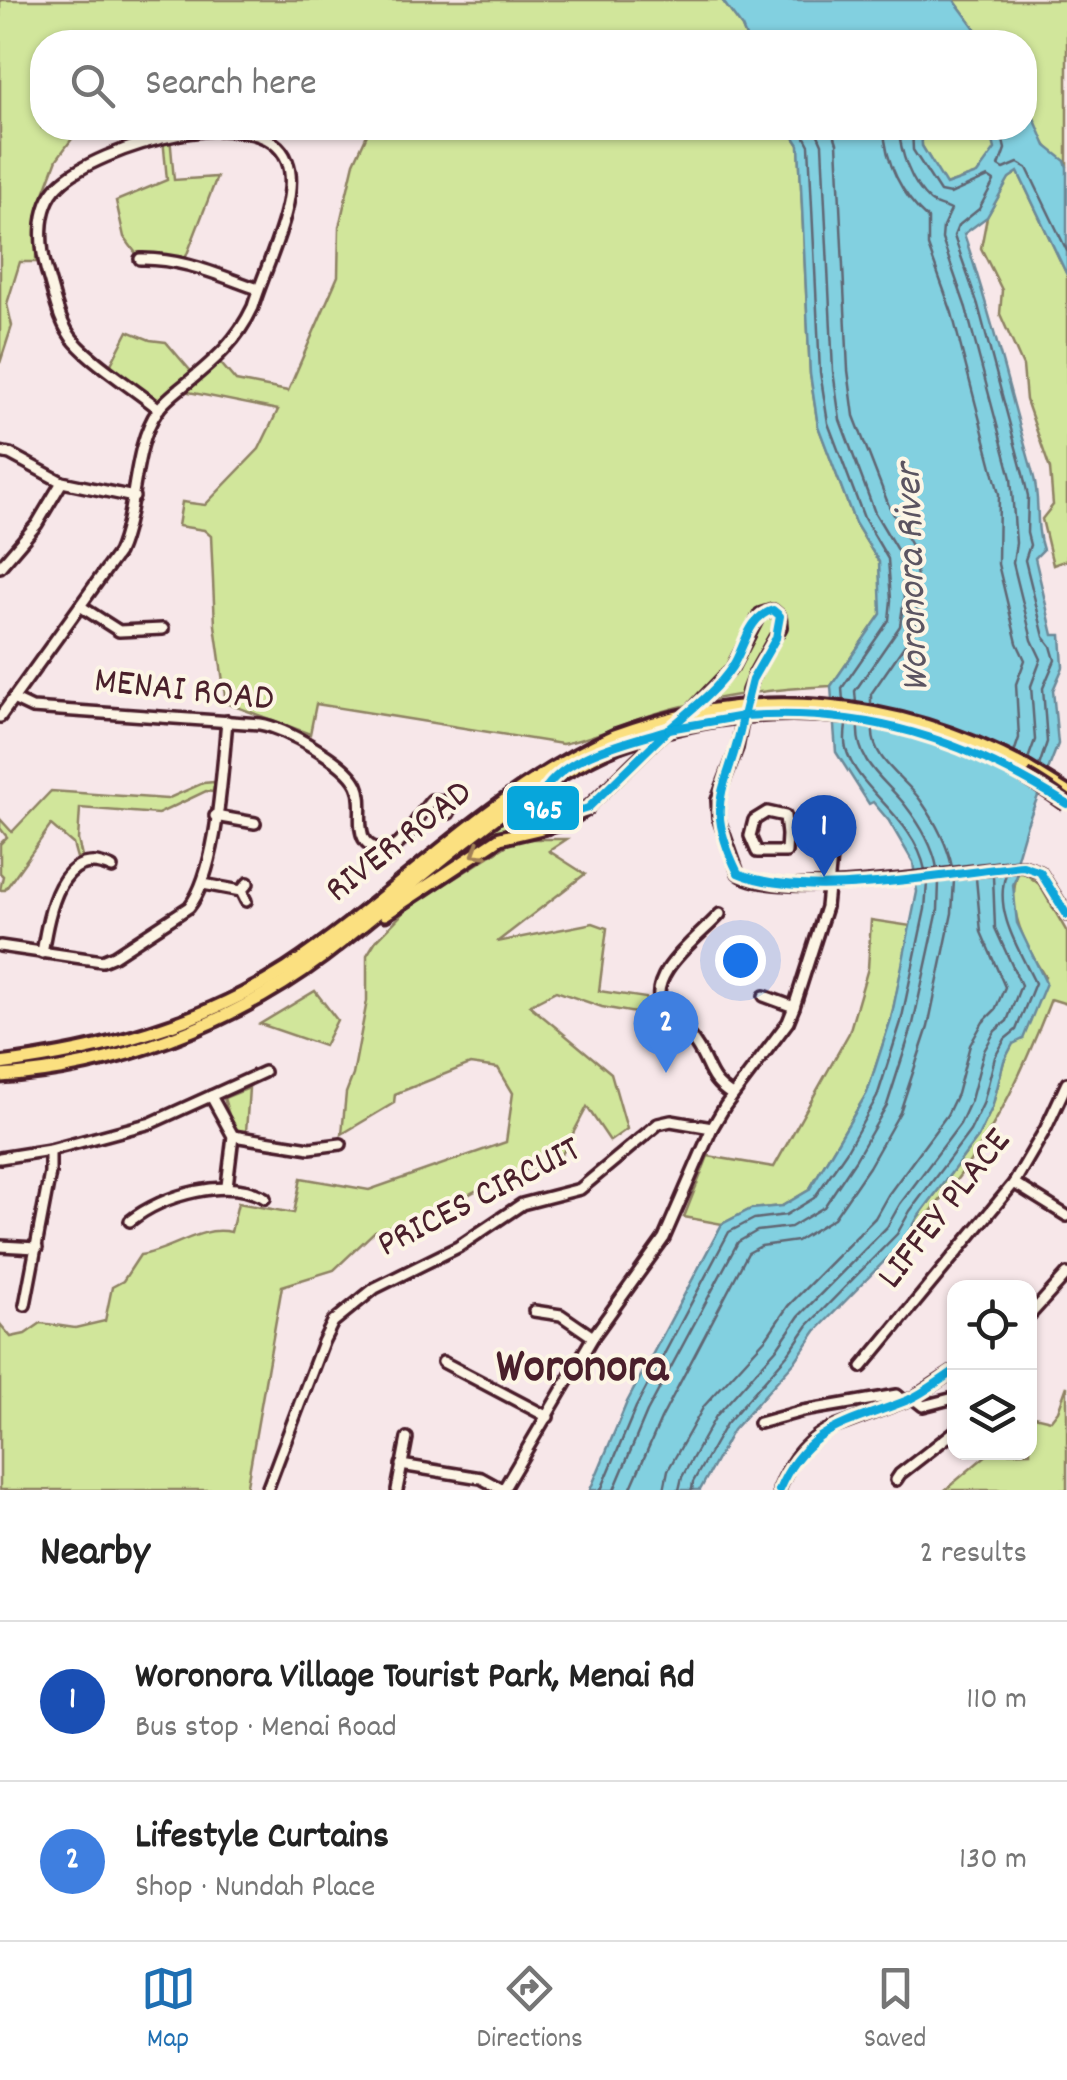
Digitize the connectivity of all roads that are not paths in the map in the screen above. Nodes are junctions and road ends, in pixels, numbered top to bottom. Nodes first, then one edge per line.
1 (157, 140) edge
2 (272, 140) edge
3 (140, 258) dead end
4 (258, 289) junction
5 (159, 408) junction
6 (0, 452) edge
7 (62, 482) junction
8 (134, 497) junction
9 (0, 567) edge
10 (80, 606) junction
11 (162, 629) dead end
12 (15, 700) junction
13 (0, 717) edge
14 (226, 721) junction
15 (617, 741) junction
16 (550, 779) junction
17 (1067, 793) edge
18 (1067, 804) edge
19 (586, 809) junction
20 (449, 813) dead end
21 (216, 816) junction
22 (254, 823) dead end
23 (787, 836) junction
24 (112, 868) dead end
25 (204, 884) junction
26 (830, 884) junction
27 (245, 891) dead end
28 (720, 914) dead end
29 (1067, 915) edge
30 (347, 937) junction
31 (0, 946) edge
32 (42, 954) junction
33 (764, 996) dead end
34 (794, 1007) junction
35 (0, 1064) edge
36 (264, 1072) dead end
37 (0, 1078) edge
38 (1067, 1084) edge
39 (732, 1095) junction
40 (211, 1096) junction
41 (712, 1128) junction
42 (233, 1136) junction
43 (341, 1144) dead end
44 (50, 1150) junction
45 (0, 1158) edge
46 (1014, 1183) junction
47 (227, 1186) junction
48 (265, 1198) dead end
49 (1067, 1216) edge
50 (130, 1221) dead end
51 (0, 1246) edge
52 (37, 1248) junction
53 (1067, 1274) edge
54 (25, 1305) dead end
55 (1037, 1307) edge
56 (534, 1311) dead end
57 (593, 1337) junction
58 (442, 1362) dead end
59 (862, 1366) dead end
60 (947, 1374) edge
61 (908, 1399) junction
62 (947, 1400) edge
63 (548, 1417) junction
64 (759, 1422) dead end
65 (947, 1437) edge
66 (407, 1438) dead end
67 (401, 1465) junction
68 (896, 1480) dead end
69 (267, 1490) edge
70 (397, 1490) edge
71 (503, 1490) edge
72 (779, 1490) edge

1 - 5 street
2 - 4 street
3 - 4 street
4 - 5 street
5 - 8 street
6 - 7 street
7 - 8 street
7 - 9 street
8 - 10 street
10 - 11 street
10 - 12 street
12 - 13 street
12 - 14 street, MENAI ROAD
14 - 20 street, MENAI ROAD
14 - 21 street
15 - 16 main road, RIVER ROAD
15 - 17 main road, RIVER ROAD, bridge
15 - 18 main road, RIVER ROAD, bridge
15 - 35 main road, RIVER ROAD
16 - 19 main road
16 - 30 main road, RIVER ROAD
19 - 26 street
19 -> 30 main road
21 - 22 street
21 - 25 street
23 - 23 street
23 - 26 street
24 - 32 street
25 - 27 street
25 - 32 street
26 - 29 street
26 - 34 street
28 - 39 street
30 - 37 main road, RIVER ROAD
31 - 32 street
33 - 34 street
34 - 39 street
36 - 40 street
38 - 46 street, LIFFEY PLACE
39 - 41 street
40 - 42 street
40 - 44 street
41 - 57 street
41 - 69 street, PRICES CIRCUIT
42 - 43 street
42 - 47 street
44 - 45 street
44 - 52 street
46 - 49 street
46 - 59 street, LIFFEY PLACE
47 - 48 street
47 - 50 street
51 - 52 street
52 - 54 street
53 - 55 street
56 - 57 street
57 - 63 street
58 - 63 street
60 - 61 street
61 - 62 street
61 - 64 street
61 - 72 street
63 - 71 street
65 - 68 street
66 - 67 street
67 - 70 street
67 - 71 street

